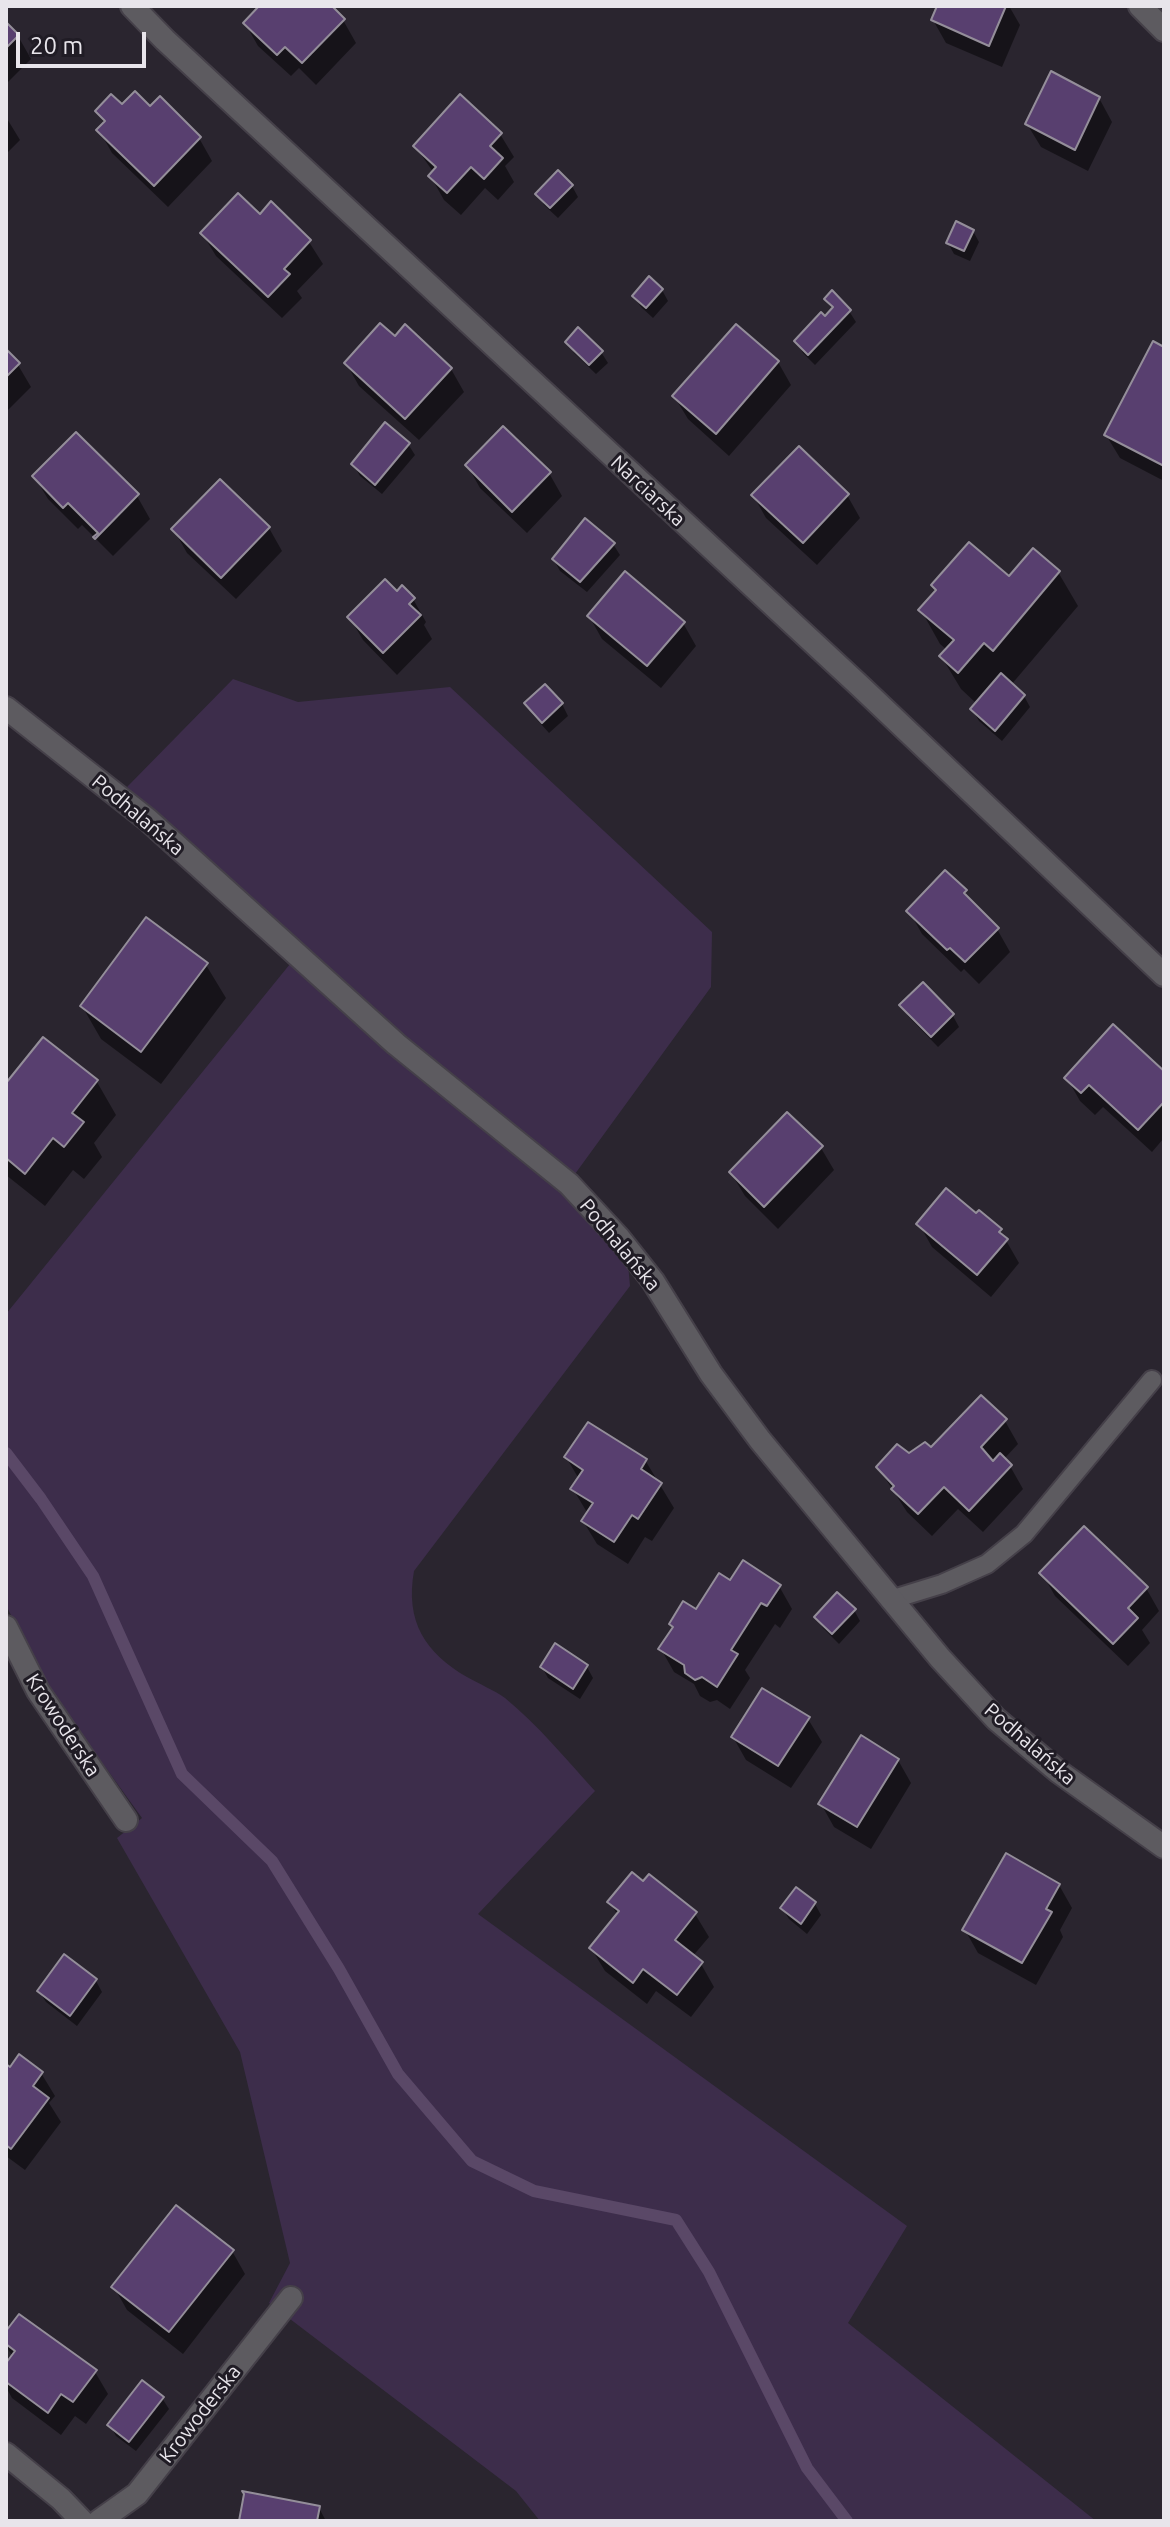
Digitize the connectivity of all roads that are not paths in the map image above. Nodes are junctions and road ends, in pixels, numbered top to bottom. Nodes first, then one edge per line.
1 (132, 6) edge
2 (1140, 6) edge
3 (1164, 30) edge
4 (6, 708) edge
5 (1164, 975) edge
6 (1152, 1380) dead end
7 (890, 1600) junction
8 (6, 1627) edge
9 (6, 1665) edge
10 (38, 1691) junction
11 (126, 1820) dead end
12 (1164, 1847) edge
13 (291, 2298) dead end
14 (6, 2454) edge
15 (82, 2521) edge
16 (99, 2521) edge

1 - 5 street, Narciarska
2 - 3 street
4 - 7 street, Podhalańska
6 - 7 lane
7 - 12 street, Podhalańska
8 - 10 street, Krowoderska
9 - 10 street
10 - 11 street, Krowoderska
13 - 16 street, Krowoderska
14 - 15 street

